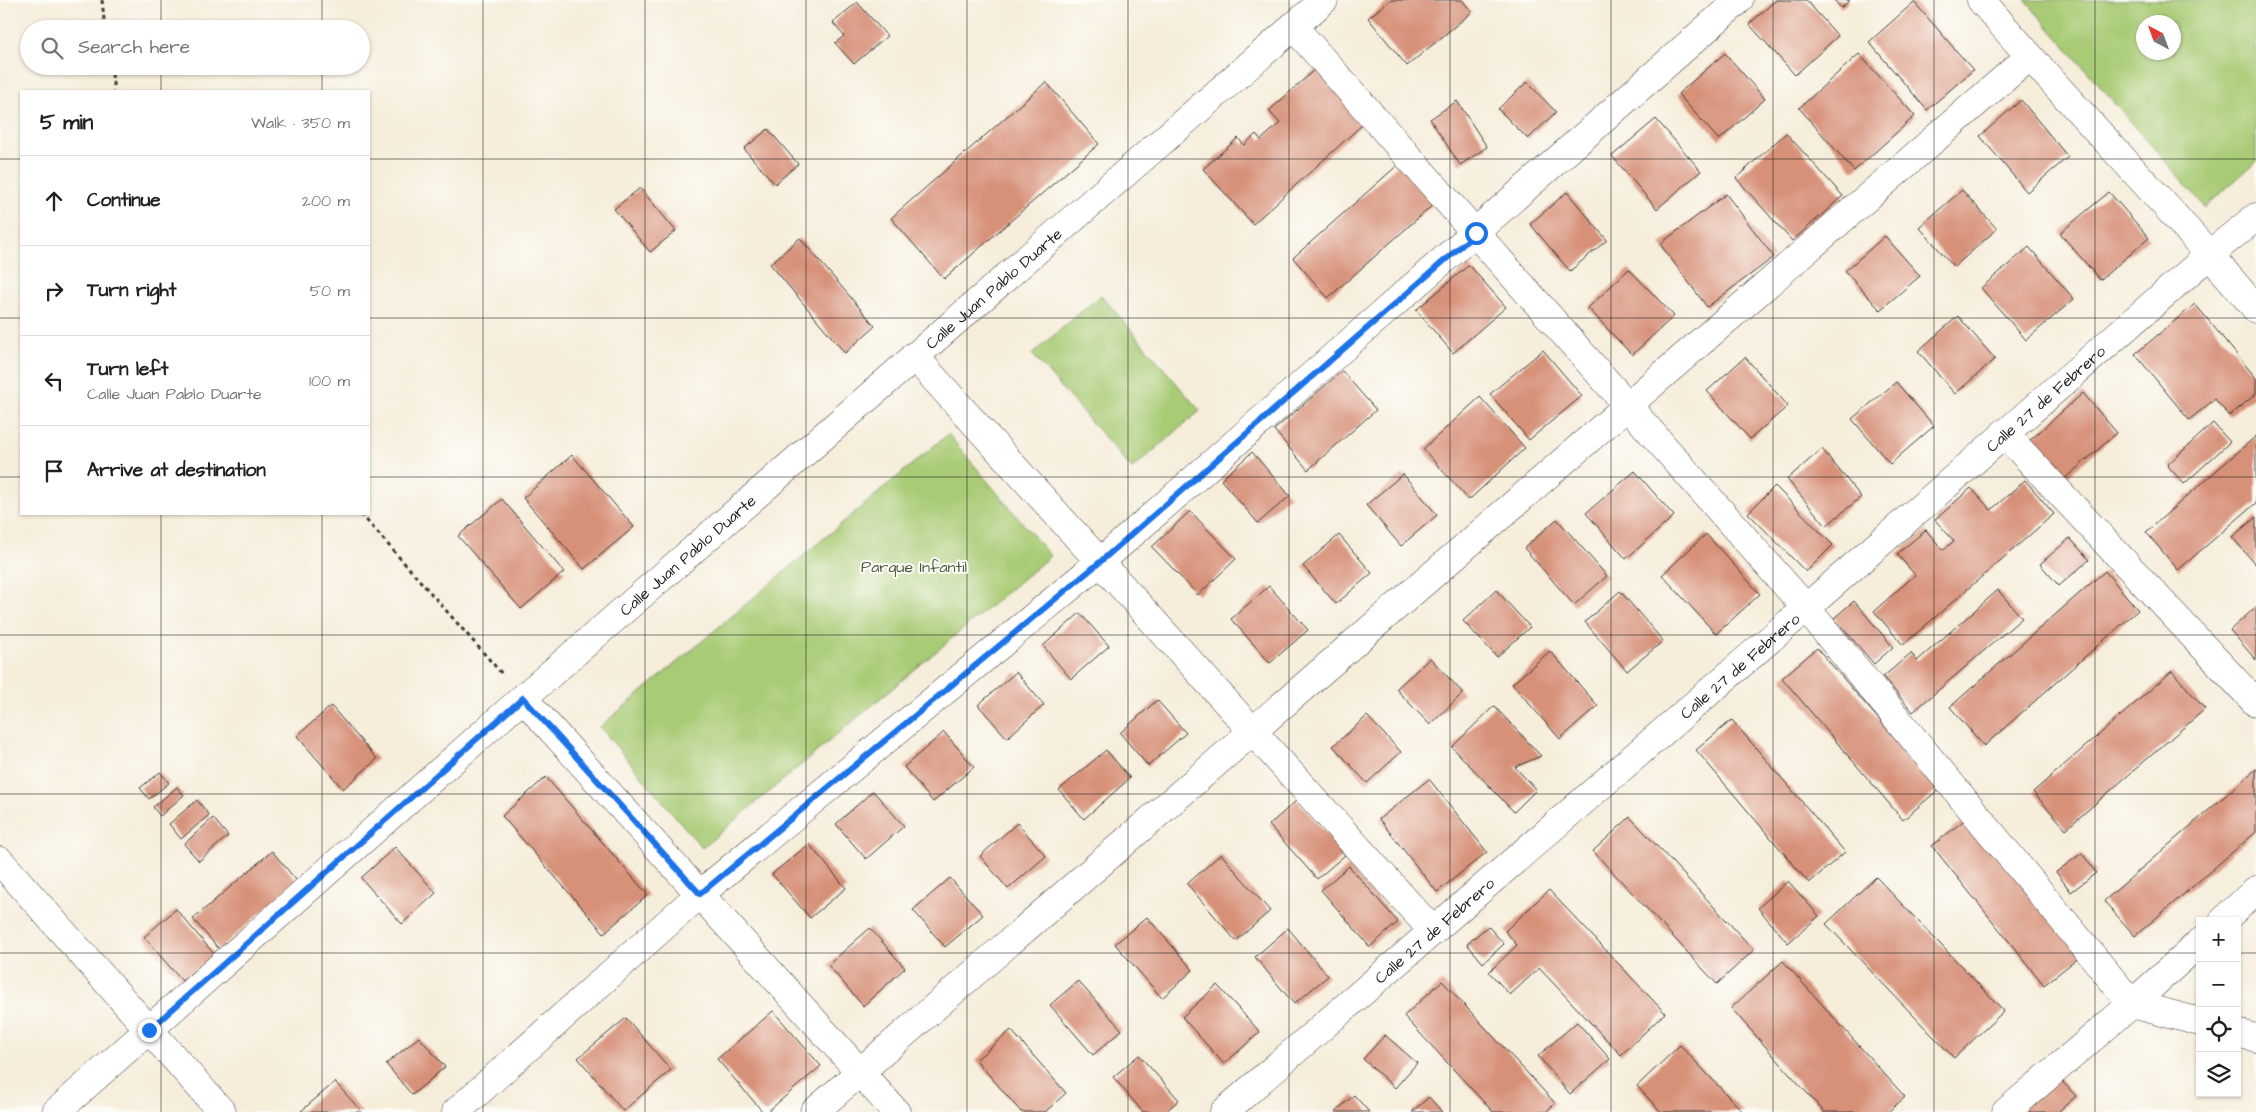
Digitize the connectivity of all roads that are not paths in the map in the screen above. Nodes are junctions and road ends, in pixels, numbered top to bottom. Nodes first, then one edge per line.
1 (1324, 0) edge
2 (1739, 0) edge
3 (1981, 0) edge
4 (1293, 26) junction
5 (2029, 57) junction
6 (2256, 217) edge
7 (1476, 233) junction
8 (2210, 254) junction
9 (2256, 309) edge
10 (914, 356) junction
11 (1628, 405) junction
12 (2004, 433) junction
13 (1100, 562) junction
14 (1806, 608) junction
15 (523, 698) junction
16 (2256, 704) edge
17 (1252, 731) junction
18 (0, 861) edge
19 (2256, 890) edge
20 (700, 894) junction
21 (2227, 917) edge
22 (1432, 930) junction
23 (2196, 946) edge
24 (2132, 1004) junction
25 (2196, 1021) edge
26 (149, 1030) junction
27 (2241, 1034) edge
28 (2256, 1038) edge
29 (860, 1072) junction
30 (56, 1112) edge
31 (222, 1112) edge
32 (456, 1112) edge
33 (814, 1112) edge
34 (896, 1112) edge
35 (1224, 1112) edge
36 (2006, 1112) edge

1 - 4 street, Calle Juan Pablo Duarte
2 - 7 street
3 - 5 street
4 - 7 street
4 - 10 street, Calle Juan Pablo Duarte
5 - 8 street
5 - 11 street
6 - 8 street, Calle 27 de Febrero
7 - 11 street
7 - 13 street
8 - 9 street
8 - 12 street, Calle 27 de Febrero
10 - 13 street
10 - 15 street, Calle Juan Pablo Duarte
11 - 14 street
11 - 17 street
12 - 14 street, Calle 27 de Febrero
12 - 16 street
13 - 17 street
13 - 20 street
14 - 22 street, Calle 27 de Febrero
14 - 24 street
15 - 20 street
15 - 26 street, Calle Juan Pablo Duarte
17 - 22 street
17 - 29 street
18 - 26 street
19 - 21 street
20 - 29 street
20 - 32 street
22 - 35 street, Calle 27 de Febrero
23 - 24 street
24 - 25 street
24 - 36 street
26 - 30 street, Calle Juan Pablo Duarte
26 - 31 street
27 - 28 street
29 - 33 street
29 - 34 street

